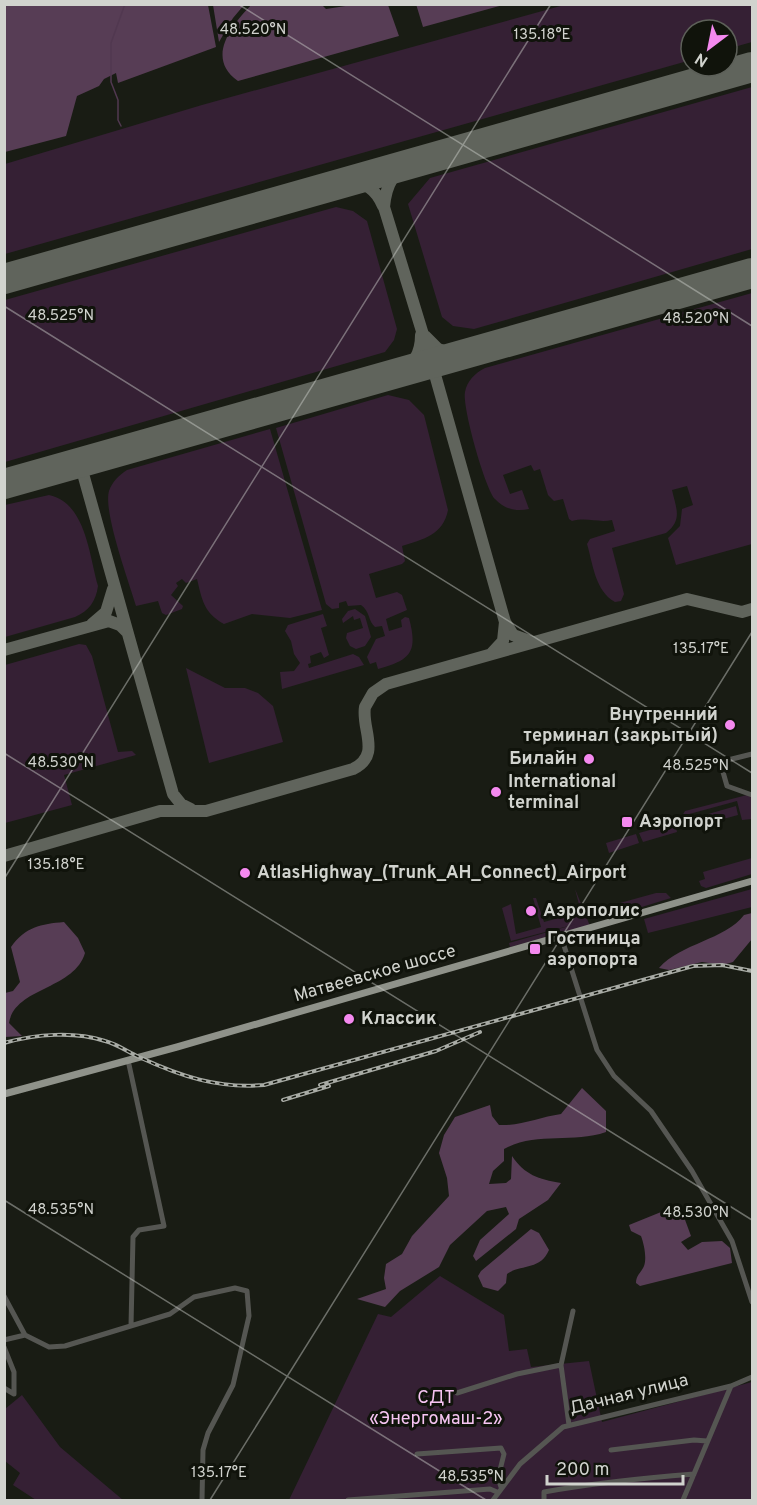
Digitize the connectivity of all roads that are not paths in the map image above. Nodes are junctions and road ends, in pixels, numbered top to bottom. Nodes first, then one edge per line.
1 (753, 754) edge
2 (753, 795) edge
3 (753, 881) edge
4 (561, 936) junction
5 (128, 1060) junction
6 (4, 1094) edge
7 (4, 1296) edge
8 (753, 1302) edge
9 (573, 1311) dead end
10 (131, 1326) junction
11 (25, 1335) junction
12 (4, 1340) edge
13 (4, 1347) edge
14 (561, 1365) junction
15 (753, 1377) edge
16 (731, 1386) junction
17 (4, 1388) edge
18 (457, 1393) dead end
19 (569, 1425) junction
20 (707, 1442) junction
21 (611, 1450) dead end
22 (417, 1454) dead end
23 (694, 1474) junction
24 (499, 1490) junction
25 (202, 1500) edge
26 (348, 1500) edge
27 (493, 1500) edge
28 (544, 1500) edge
29 (683, 1500) edge

1 - 2 street
3 - 4 main road, Матвеевское шоссе
4 - 5 main road, Матвеевское шоссе
4 - 8 street
5 - 6 main road, Матвеевское шоссе
5 - 10 street
7 - 11 street
9 - 14 street
10 - 11 street
10 - 25 street
11 - 12 street
13 - 17 street
14 - 18 street
14 - 19 street
15 - 16 street, Дачная улица
16 - 19 street, Дачная улица
16 - 20 street
19 - 24 street, Дачная улица
20 - 21 street
20 - 23 street
22 - 24 street
23 - 28 street
23 - 29 street
24 - 26 street
24 - 27 street, Дачная улица

